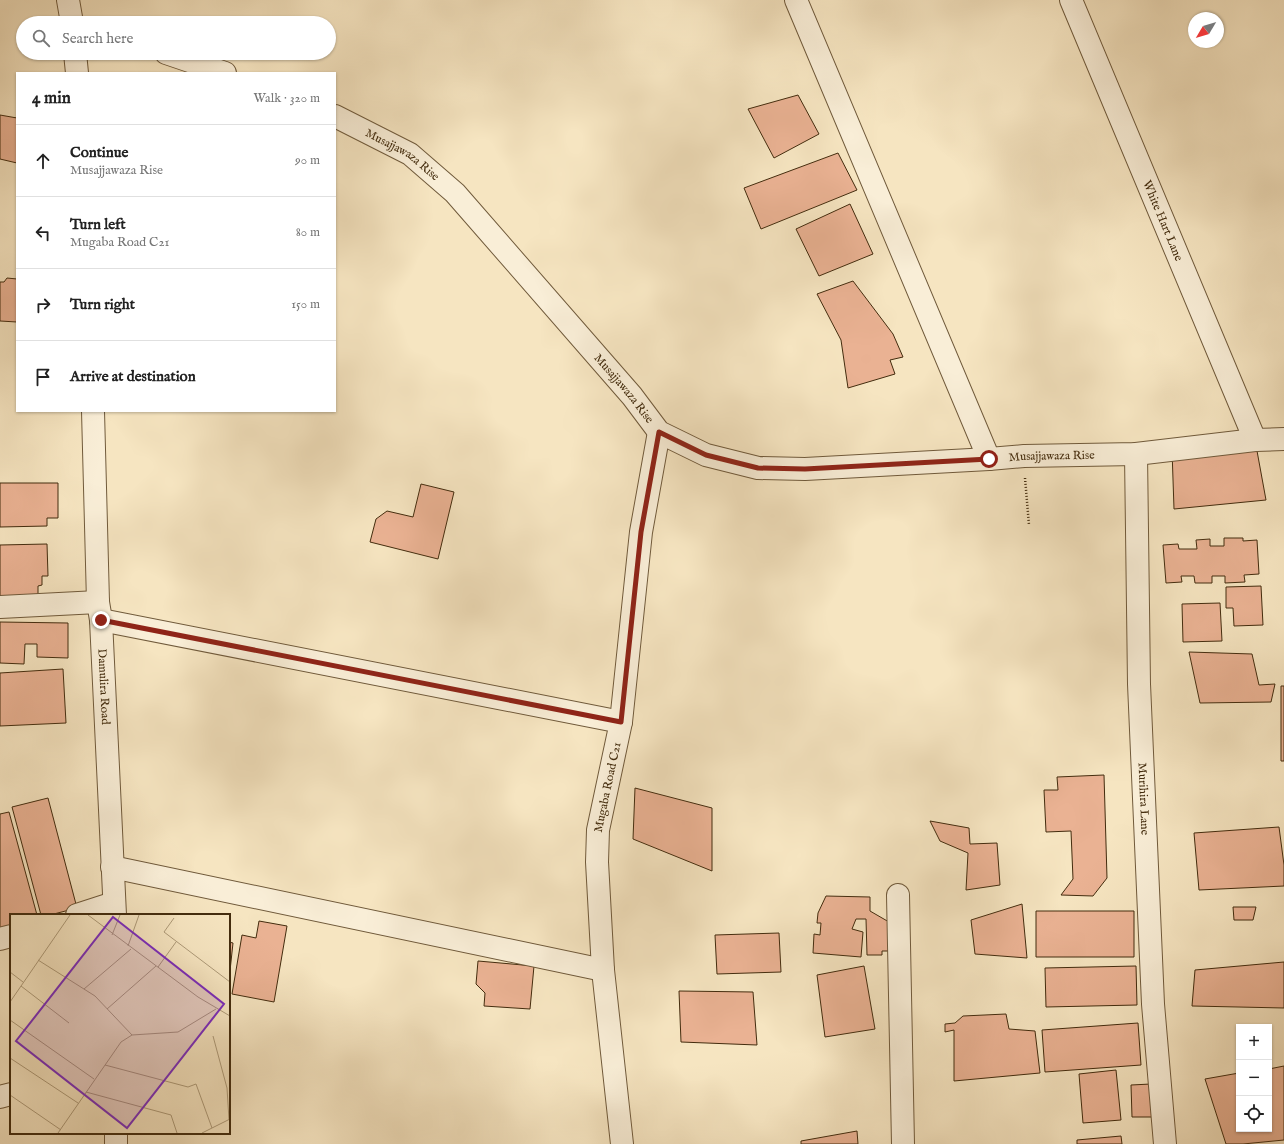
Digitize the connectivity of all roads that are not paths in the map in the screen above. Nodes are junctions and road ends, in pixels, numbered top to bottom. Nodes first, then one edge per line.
1 (68, 0) edge
2 (796, 0) edge
3 (1071, 0) edge
4 (72, 16) edge
5 (75, 60) edge
6 (187, 60) edge
7 (76, 72) edge
8 (222, 72) edge
9 (336, 117) edge
10 (93, 412) edge
11 (659, 432) junction
12 (1284, 439) edge
13 (1255, 440) junction
14 (1136, 454) junction
15 (989, 459) junction
16 (0, 607) edge
17 (99, 611) junction
18 (621, 722) junction
19 (112, 867) junction
20 (898, 895) dead end
21 (115, 909) edge
22 (82, 914) edge
23 (10, 936) edge
24 (0, 939) edge
25 (603, 970) junction
26 (10, 1094) edge
27 (0, 1097) edge
28 (622, 1144) edge
29 (903, 1144) edge
30 (1165, 1144) edge

1 - 4 street
2 - 15 street
3 - 13 street, White Hart Lane
5 - 7 street
6 - 8 street
9 - 11 street, Musajjawaza Rise
10 - 17 street, Damulira Road
11 - 15 street, Musajjawaza Rise
11 - 18 street, Mugaba Road C21
12 - 13 street, Musajjawaza Rise
13 - 14 street, Musajjawaza Rise
14 - 15 street, Musajjawaza Rise
14 - 30 street, Murihira Lane
16 - 17 street
17 - 18 street
17 - 19 street, Damulira Road
18 - 25 street, Mugaba Road C21
19 - 21 street, Damulira Road
19 - 25 street
20 - 29 street
21 - 22 street
23 - 24 street
25 - 28 street, Mugaba Road C21
26 - 27 street

